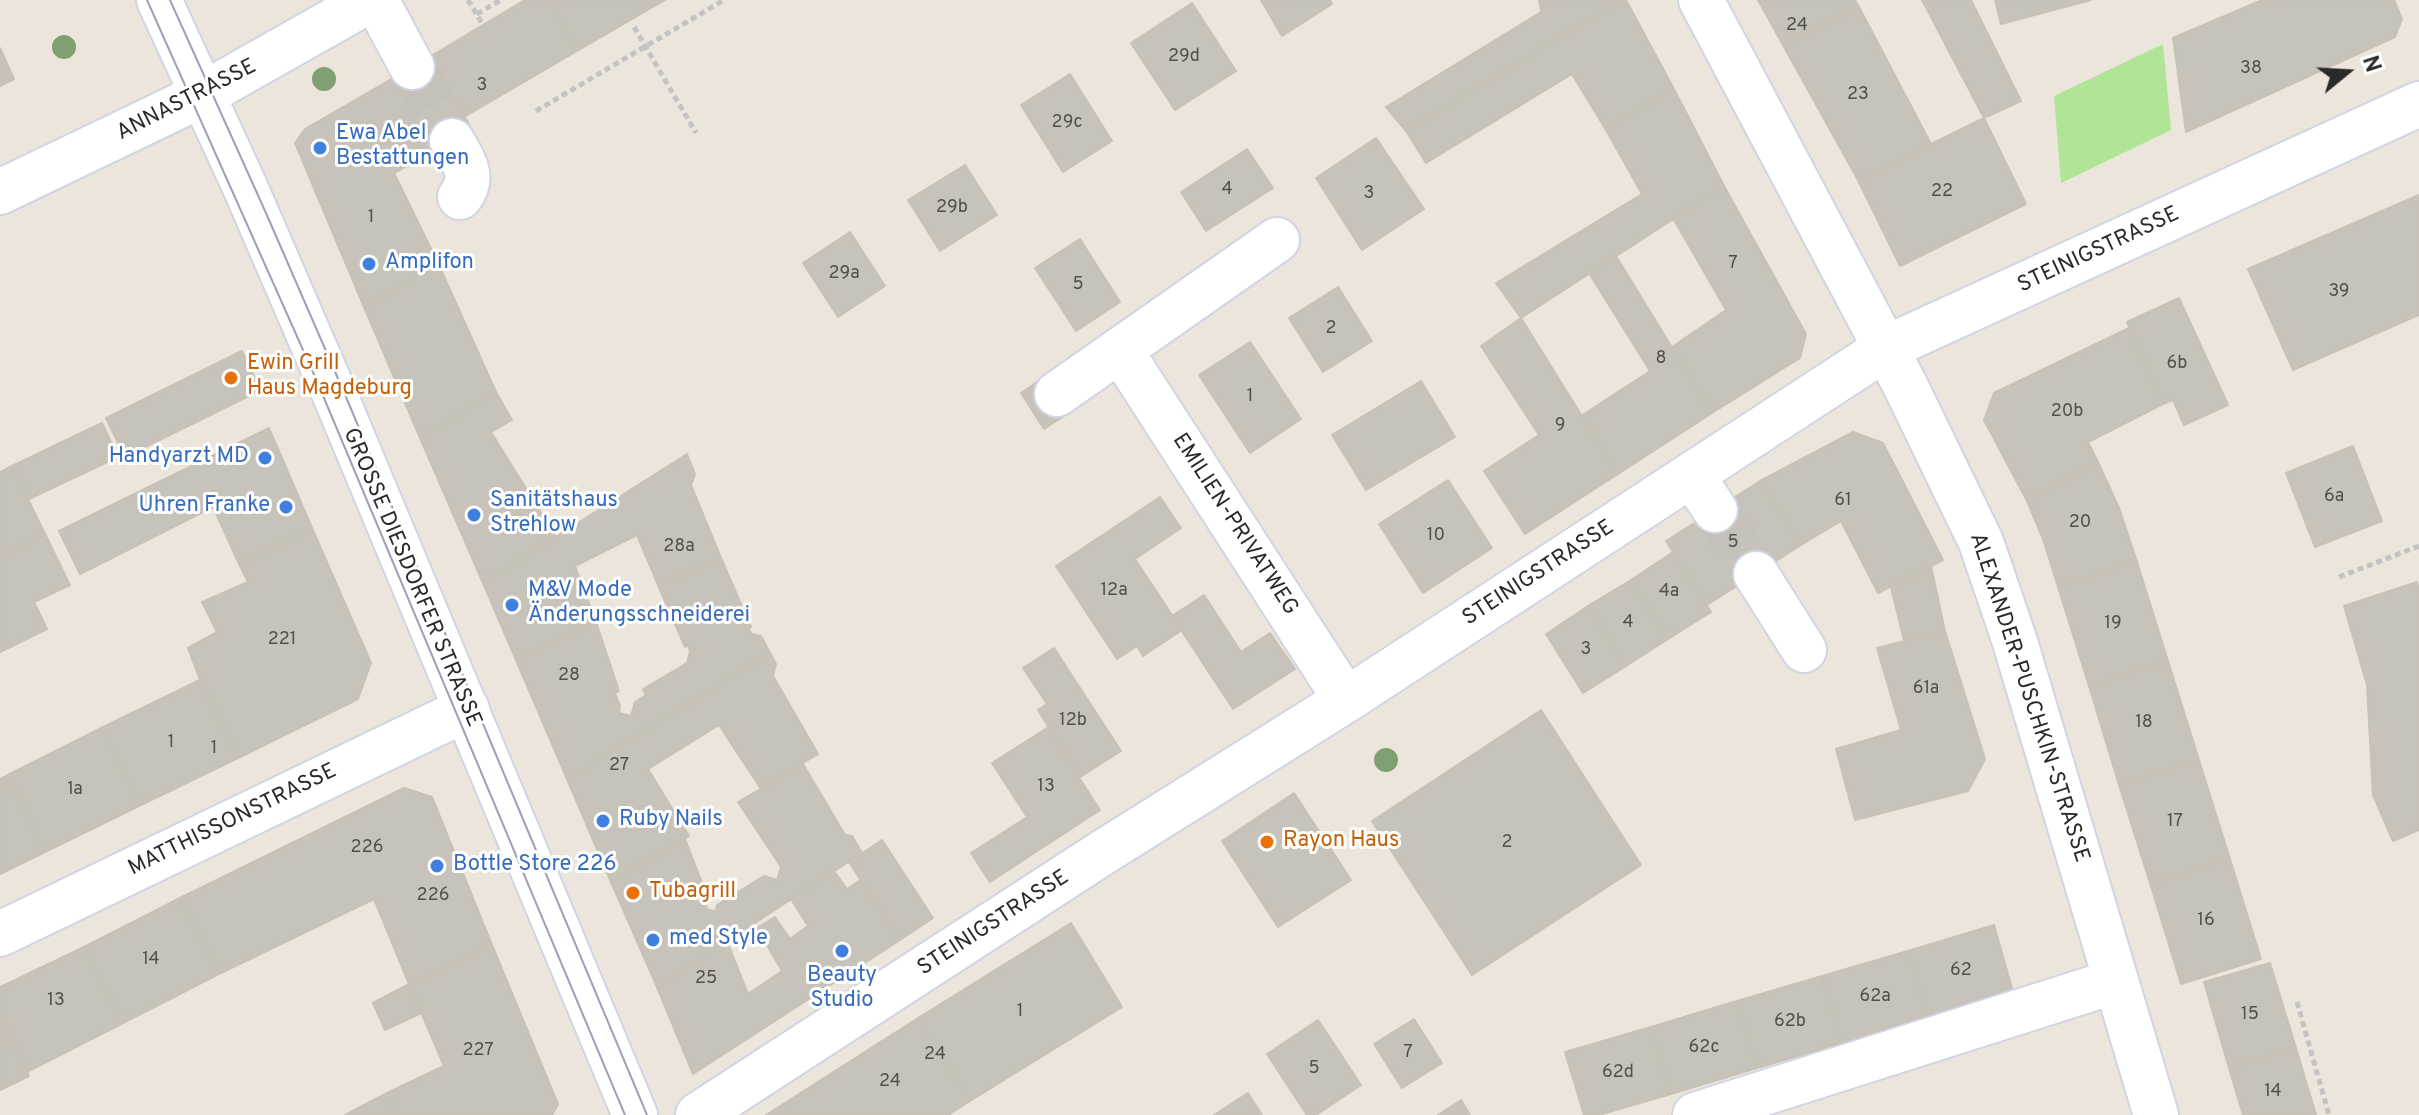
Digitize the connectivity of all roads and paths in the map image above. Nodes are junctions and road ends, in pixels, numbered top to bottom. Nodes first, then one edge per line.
1 (159, 0) edge
2 (370, 0) edge
3 (376, 0) edge
4 (468, 0) edge
5 (501, 0) edge
6 (724, 0) edge
7 (1701, 0) edge
8 (477, 14) junction
9 (483, 25) dead end
10 (634, 27) dead end
11 (646, 46) junction
12 (412, 67) tunnel mouth
13 (202, 95) junction
14 (2419, 104) edge
15 (536, 111) dead end
16 (696, 133) dead end
17 (452, 141) tunnel mouth
18 (0, 192) edge
19 (460, 197) dead end
20 (1277, 240) dead end
21 (1886, 348) junction
22 (1120, 350) junction
23 (1057, 394) dead end
24 (2419, 546) edge
25 (1756, 574) tunnel mouth
26 (2339, 577) dead end
27 (1804, 650) dead end
28 (1346, 700) junction
29 (467, 709) junction
30 (0, 934) edge
31 (2116, 981) junction
32 (2297, 1002) dead end
33 (635, 1115) edge
34 (698, 1115) edge
35 (1695, 1115) edge
36 (2156, 1115) edge
37 (2329, 1115) edge

1 - 13 street, GROSSE DIESDORFER STRASSE
2 - 13 street, ANNASTRASSE
3 - 12 street
4 - 8 path
5 - 8 path
6 - 11 path
7 - 21 street, ALEXANDER-PUSCHKIN-STRASSE
8 - 9 path
10 - 11 path
11 - 15 path
11 - 16 path
13 - 18 street, ANNASTRASSE
13 - 29 street, GROSSE DIESDORFER STRASSE
14 - 21 street, STEINIGSTRASSE
17 - 19 street
20 - 22 street
21 - 28 street, STEINIGSTRASSE
21 - 31 street, ALEXANDER-PUSCHKIN-STRASSE
22 - 23 street
22 - 28 street, EMILIEN-PRIVATWEG
24 - 26 path
25 - 27 street
28 - 34 street, STEINIGSTRASSE
29 - 30 street, MATTHISSONSTRASSE
29 - 33 street, GROSSE DIESDORFER STRASSE
31 - 35 street
31 - 36 street, ALEXANDER-PUSCHKIN-STRASSE
32 - 37 path

